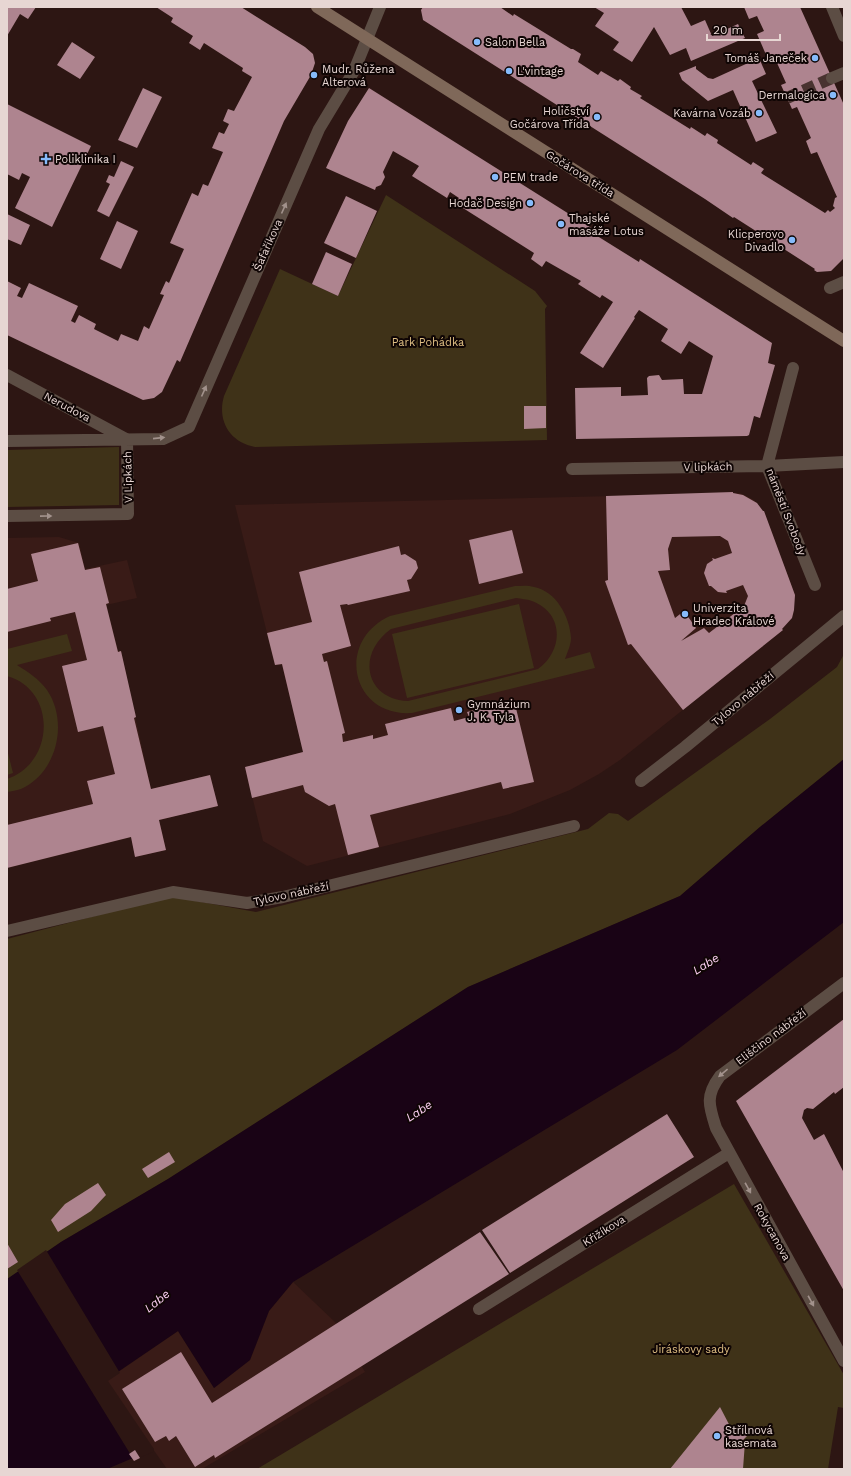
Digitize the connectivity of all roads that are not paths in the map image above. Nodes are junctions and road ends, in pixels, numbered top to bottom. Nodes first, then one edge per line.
1 (317, 7) edge
2 (380, 7) edge
3 (832, 7) edge
4 (844, 36) edge
5 (368, 39) junction
6 (844, 73) edge
7 (832, 78) tunnel mouth
8 (844, 282) edge
9 (830, 288) dead end
10 (844, 341) edge
11 (793, 368) dead end
12 (7, 375) edge
13 (127, 439) junction
14 (7, 441) edge
15 (844, 462) edge
16 (767, 466) junction
17 (572, 469) dead end
18 (7, 516) edge
19 (814, 585) dead end
20 (844, 616) edge
21 (641, 780) dead end
22 (574, 826) dead end
23 (7, 931) edge
24 (844, 983) edge
25 (709, 1099) joint
26 (729, 1154) junction
27 (480, 1309) dead end
28 (844, 1361) edge

1 - 5 street, Gočárova třída
2 - 5 street, Šafaříkova
3 - 4 street
5 - 10 street, Gočárova třída
13 -> 5 street, Šafaříkova
6 - 7 street
8 - 9 street
11 - 16 street, náměstí Svobody
12 - 13 street, Nerudova
13 - 14 street, V Lipkách
18 -> 13 street, V Lipkách
15 - 16 street, V lipkách
16 - 17 street, V lipkách
16 - 19 street, náměstí Svobody
20 - 21 street, Tylovo nábřeží
22 - 23 street, Tylovo nábřeží
24 -> 25 street, Eliščino nábřeží
25 - 26 street, Rokycanova
26 - 27 street, Křižíkova
26 -> 28 street, Rokycanova

